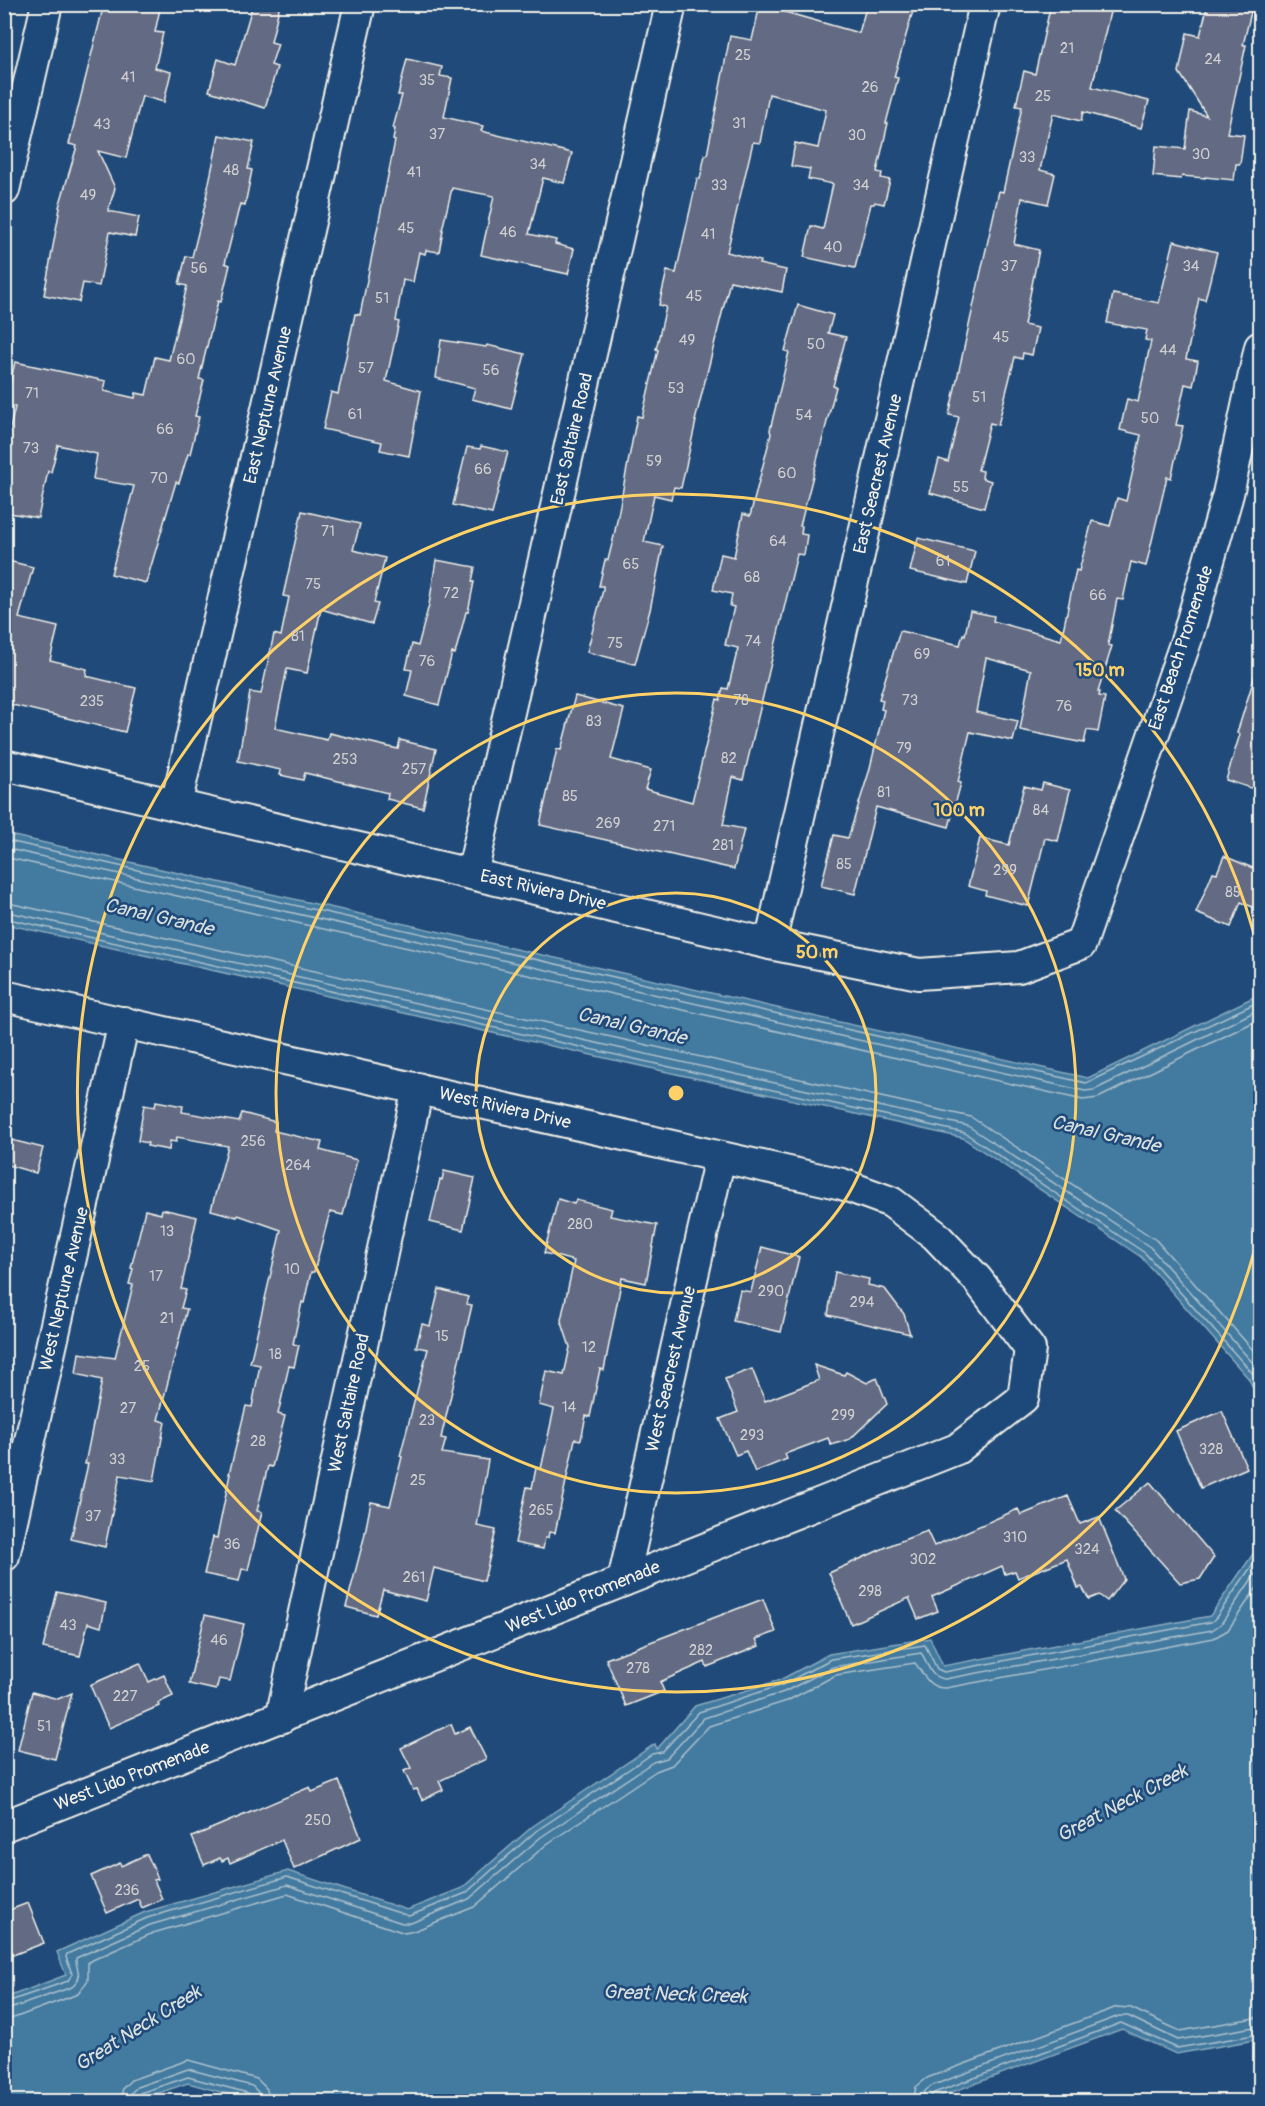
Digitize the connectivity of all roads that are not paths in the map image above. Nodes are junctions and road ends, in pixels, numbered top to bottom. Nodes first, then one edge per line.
1 (47, 4) edge
2 (360, 4) edge
3 (671, 4) edge
4 (985, 4) edge
5 (4, 190) edge
6 (1260, 347) edge
7 (4, 765) edge
8 (176, 805) junction
9 (472, 874) junction
10 (770, 944) junction
11 (1081, 944) joint
12 (4, 996) edge
13 (124, 1022) junction
14 (418, 1088) junction
15 (720, 1157) junction
16 (977, 1279) joint
17 (4, 1556) edge
18 (623, 1581) junction
19 (281, 1718) junction
20 (4, 1826) edge

1 - 5 street
2 - 8 street, East Neptune Avenue
3 - 9 street, East Saltaire Road
4 - 10 street, East Seacrest Avenue
6 - 11 street, East Beach Promenade
7 - 8 street, East Riviera Drive
8 - 9 street, East Riviera Drive
9 - 10 street, East Riviera Drive
10 - 11 street, East Riviera Drive
12 - 13 street, West Riviera Drive
13 - 14 street, West Riviera Drive
13 - 17 street, West Neptune Avenue
14 - 15 street, West Riviera Drive
14 - 19 street, West Saltaire Road
15 - 16 street, West Riviera Drive
15 - 18 street, West Seacrest Avenue
16 - 18 street, West Lido Promenade
18 - 19 street, West Lido Promenade
19 - 20 street, West Lido Promenade

